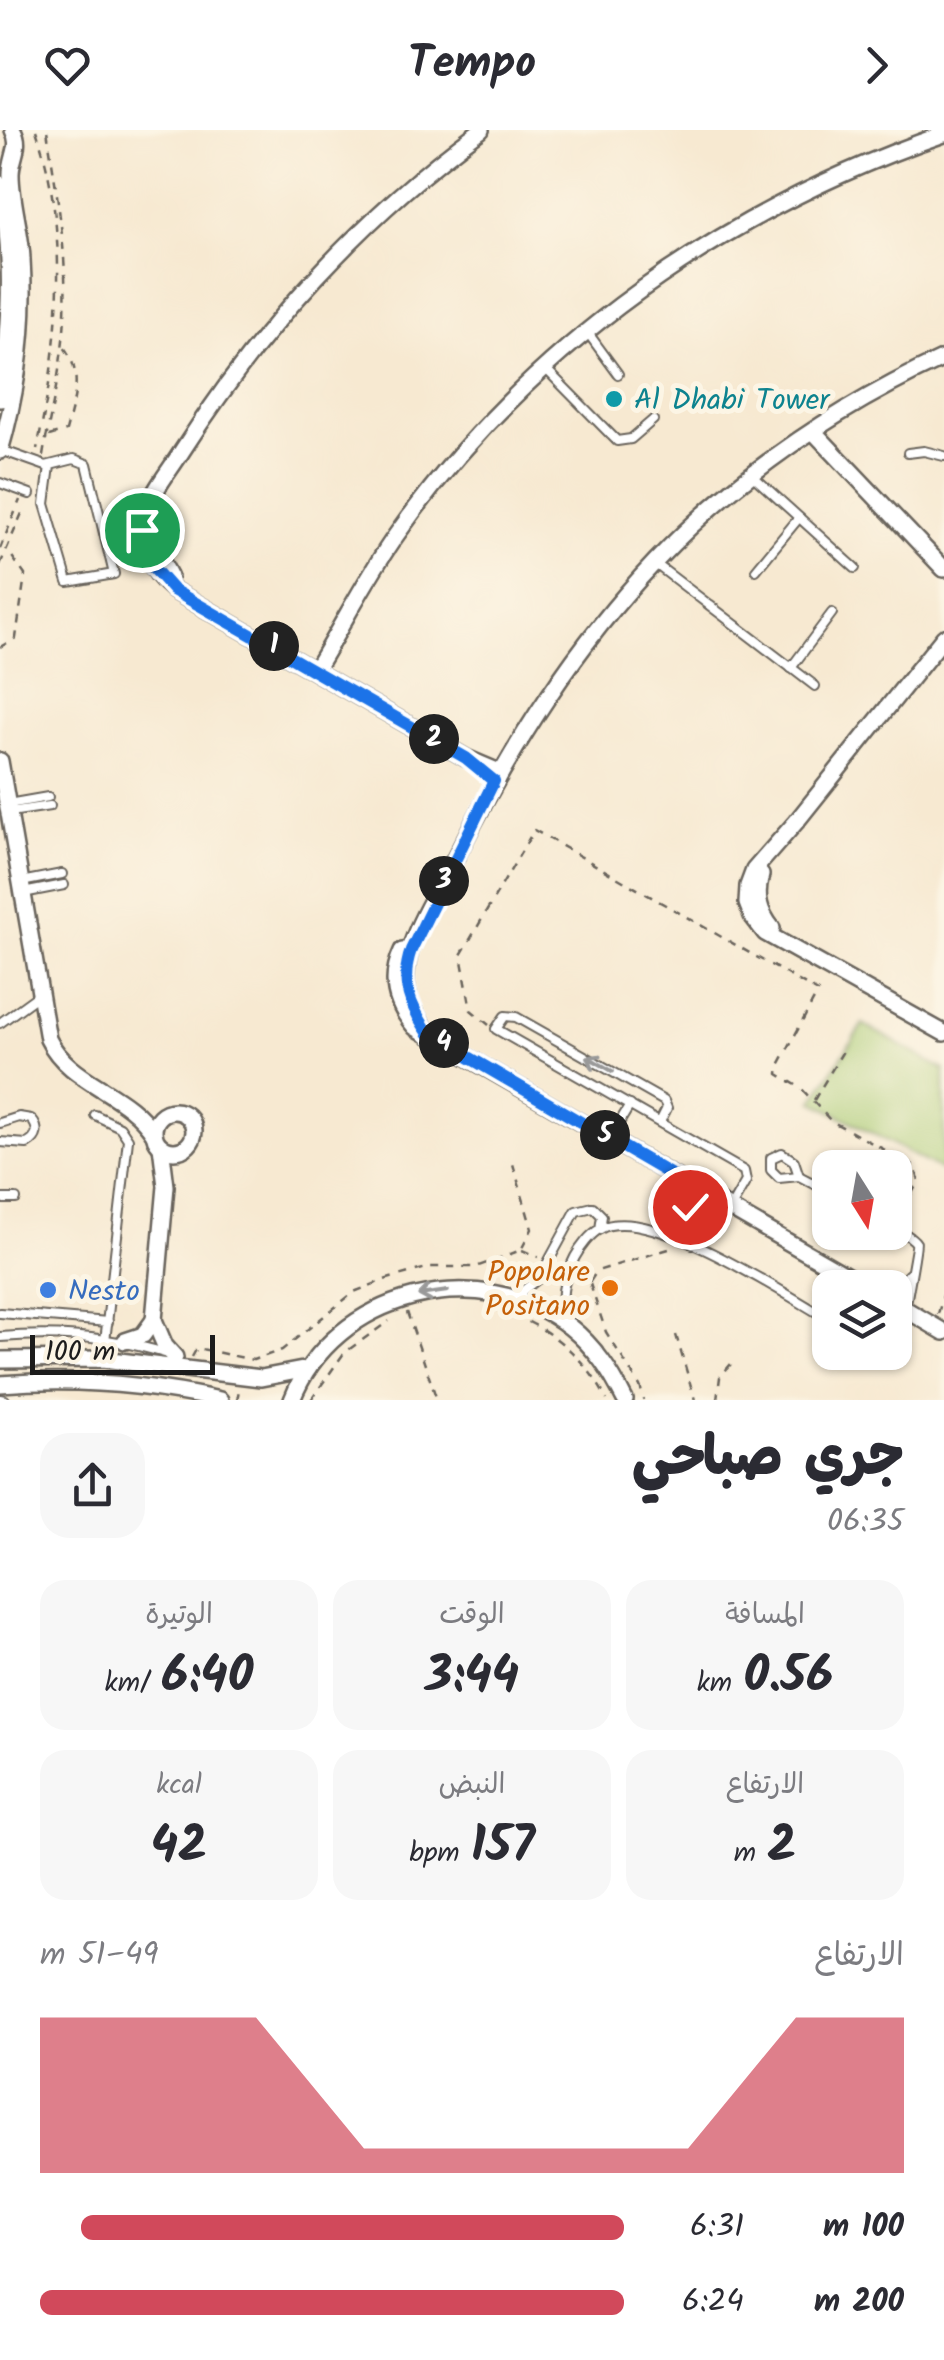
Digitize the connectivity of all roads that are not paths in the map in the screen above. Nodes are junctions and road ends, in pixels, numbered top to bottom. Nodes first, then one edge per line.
1 (13, 130) edge
2 (481, 130) edge
3 (944, 134) edge
4 (0, 184) edge
5 (587, 332) junction
6 (944, 358) edge
7 (544, 366) junction
8 (618, 374) dead end
9 (0, 399) edge
10 (653, 420) dead end
11 (818, 428) junction
12 (0, 451) edge
13 (908, 452) dead end
14 (943, 454) edge
15 (42, 464) junction
16 (752, 475) junction
17 (0, 483) edge
18 (26, 492) road end
19 (798, 519) junction
20 (653, 562) junction
21 (855, 568) dead end
22 (944, 569) edge
23 (756, 570) dead end
24 (832, 613) dead end
25 (943, 641) edge
26 (791, 668) junction
27 (316, 670) junction
28 (815, 686) dead end
29 (0, 761) edge
30 (497, 776) junction
31 (49, 802) dead end
32 (8, 808) junction
33 (62, 874) dead end
34 (64, 885) dead end
35 (22, 888) junction
36 (40, 994) junction
37 (0, 1023) edge
38 (944, 1034) edge
39 (630, 1105) junction
40 (134, 1108) junction
41 (170, 1112) junction
42 (95, 1115) dead end
43 (660, 1122) junction
44 (0, 1123) edge
45 (610, 1138) junction
46 (158, 1140) junction
47 (0, 1142) edge
48 (185, 1148) junction
49 (800, 1176) dead end
50 (812, 1182) edge
51 (166, 1186) junction
52 (0, 1199) edge
53 (16, 1199) dead end
54 (730, 1207) junction
55 (600, 1229) junction
56 (912, 1239) edge
57 (837, 1270) edge
58 (910, 1270) edge
59 (514, 1298) junction
60 (812, 1310) edge
61 (0, 1313) edge
62 (912, 1313) edge
63 (154, 1320) junction
64 (108, 1322) junction
65 (570, 1328) junction
66 (939, 1329) edge
67 (0, 1337) edge
68 (106, 1339) junction
69 (125, 1340) junction
70 (0, 1360) edge
71 (103, 1360) junction
72 (182, 1360) junction
73 (308, 1369) junction
74 (208, 1372) junction
75 (0, 1384) edge
76 (174, 1392) junction
77 (152, 1400) edge
78 (220, 1400) edge
79 (292, 1400) edge
80 (626, 1400) edge

1 - 12 street
2 - 27 street
3 - 5 street
4 - 9 street
5 - 7 street
5 - 8 lane
6 - 11 street
7 - 10 lane
7 - 27 street
11 - 16 street
11 - 22 street
12 - 15 lane
13 - 14 lane
15 - 15 lane
16 - 19 lane
16 - 20 street
17 - 18 lane
19 - 21 lane
19 - 23 lane
20 - 26 lane
20 - 30 street
24 - 26 lane
25 - 38 street
26 - 28 lane
27 - 30 street
29 - 32 street
30 - 45 street
31 - 32 lane
32 - 35 street
33 - 35 lane
34 - 35 lane
35 - 36 street
36 - 37 lane
36 - 40 street
39 - 43 lane
43 -> 39 lane
39 - 45 lane
40 - 41 street
40 - 46 street
41 - 46 street
41 - 48 street
42 - 64 lane
43 - 54 lane
44 - 47 lane
45 - 54 street
46 - 48 street
46 - 51 street
48 - 51 street
49 - 50 lane
51 - 63 street
52 - 53 lane
54 - 57 street
55 - 59 lane
55 - 60 lane
55 - 65 lane
56 - 58 lane
59 - 65 street
59 -> 73 street
61 - 64 lane
62 - 66 street
63 - 69 street
63 - 72 street
64 - 68 lane
65 - 80 street
67 - 68 lane
68 - 69 lane
68 - 71 lane
69 - 72 lane
70 - 71 street
71 - 74 street
72 - 74 lane
73 - 74 street
73 - 79 street
75 - 76 street
76 - 77 lane
76 - 78 street

